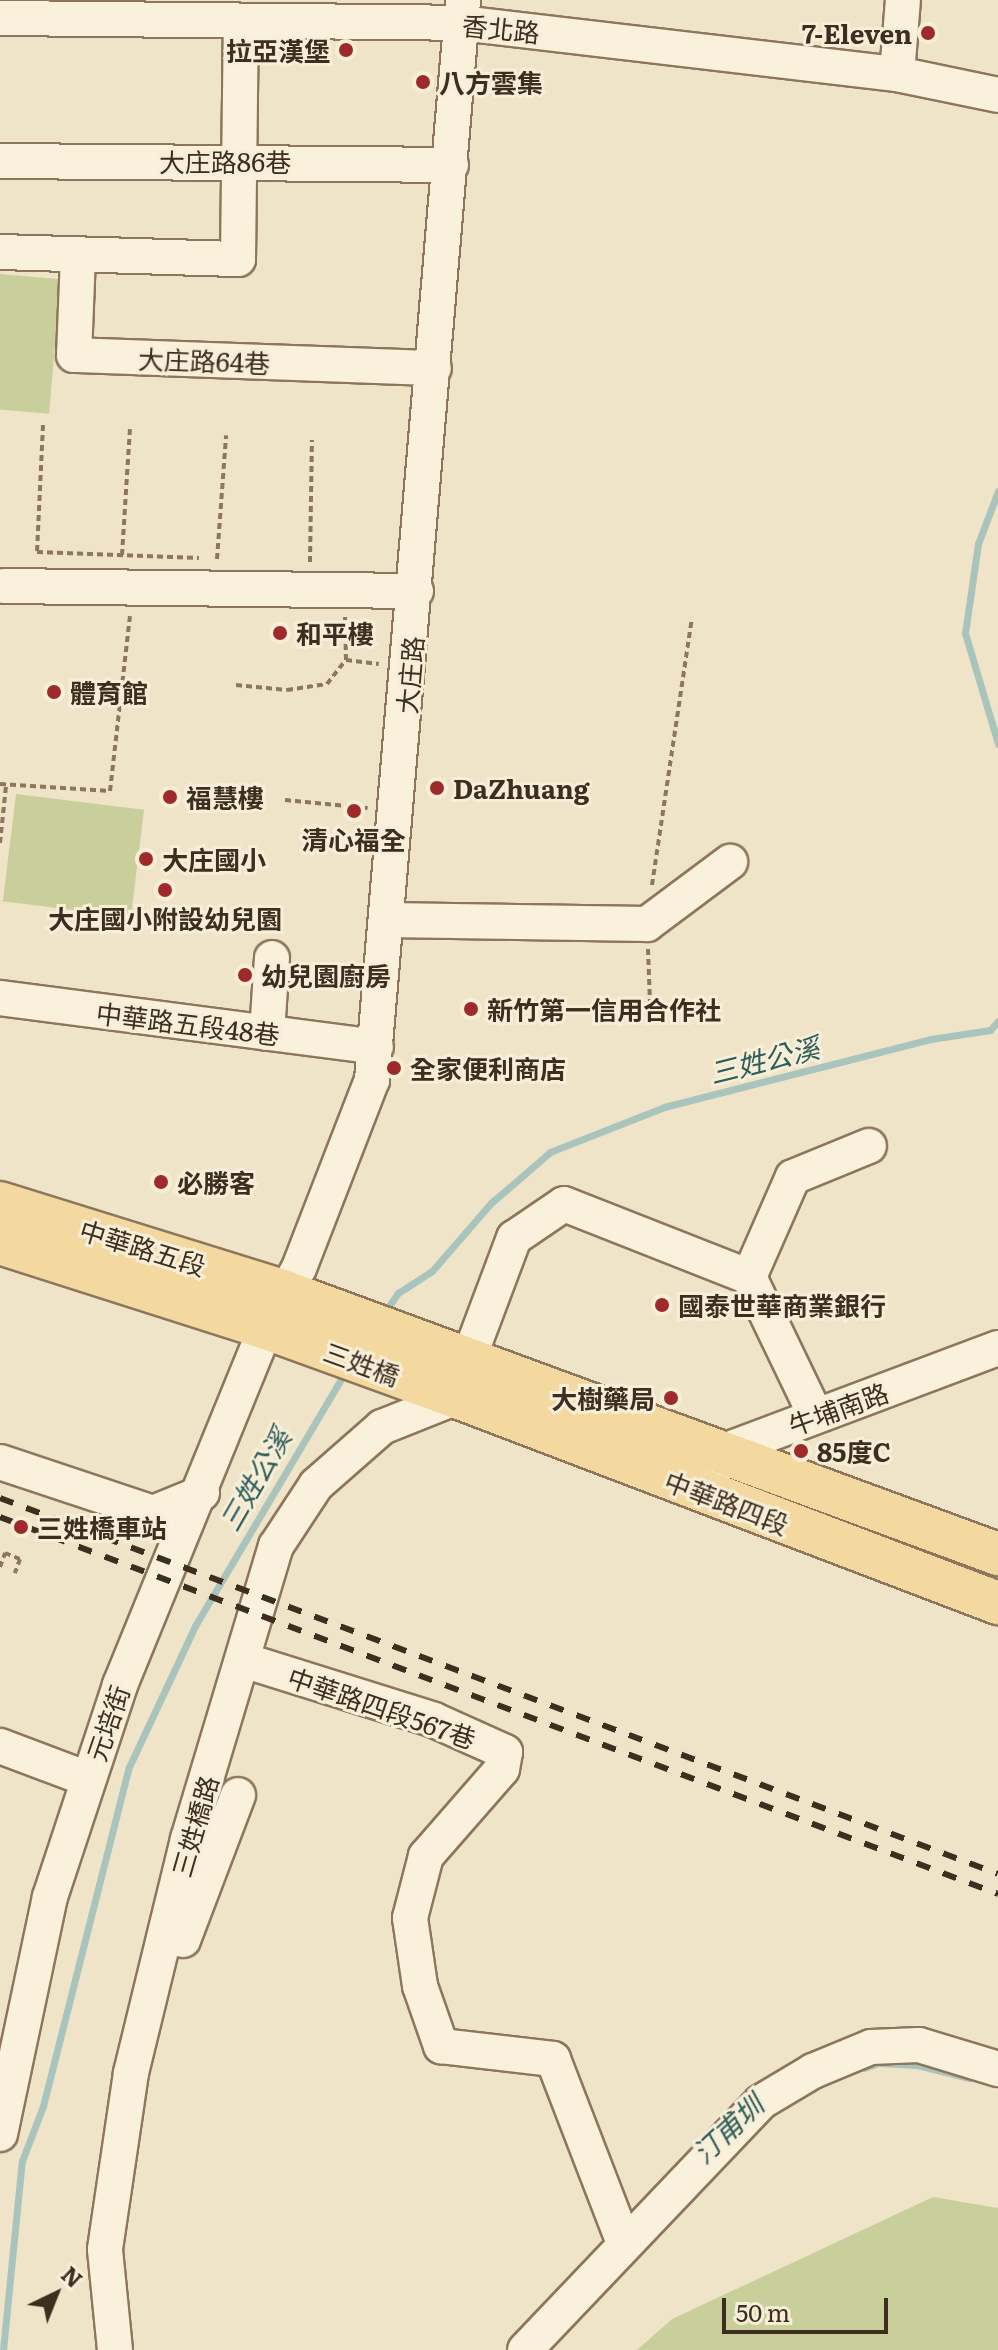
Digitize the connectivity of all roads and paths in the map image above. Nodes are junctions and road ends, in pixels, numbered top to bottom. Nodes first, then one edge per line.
1 (903, 0) edge
2 (116, 9) edge
3 (463, 12) edge
4 (0, 18) edge
5 (241, 21) junction
6 (897, 74) junction
7 (998, 95) edge
8 (0, 161) edge
9 (240, 161) junction
10 (451, 165) junction
11 (0, 252) edge
12 (78, 256) junction
13 (434, 368) junction
14 (43, 425) dead end
15 (130, 429) dead end
16 (226, 435) dead end
17 (312, 440) dead end
18 (37, 552) dead end
19 (122, 555) dead end
20 (217, 559) dead end
21 (310, 562) dead end
22 (4, 586) dead end
23 (132, 590) junction
24 (345, 591) junction
25 (416, 591) junction
26 (692, 618) dead end
27 (236, 685) dead end
28 (3, 785) edge
29 (285, 800) dead end
30 (398, 811) junction
31 (0, 843) edge
32 (730, 862) dead end
33 (388, 920) junction
34 (647, 924) junction
35 (272, 958) dead end
36 (0, 998) edge
37 (650, 1003) dead end
38 (267, 1033) junction
39 (376, 1047) junction
40 (869, 1146) dead end
41 (0, 1203) edge
42 (0, 1243) edge
43 (749, 1277) junction
44 (285, 1292) junction
45 (266, 1328) junction
46 (998, 1348) edge
47 (462, 1380) junction
48 (816, 1416) junction
49 (724, 1451) junction
50 (0, 1462) edge
51 (202, 1493) junction
52 (702, 1493) junction
53 (998, 1554) edge
54 (0, 1567) edge
55 (15, 1573) dead end
56 (998, 1603) edge
57 (243, 1660) junction
58 (0, 1746) edge
59 (88, 1779) junction
60 (238, 1795) dead end
61 (140, 2036) junction
62 (8, 2059) edge
63 (998, 2069) edge
64 (0, 2134) edge
65 (624, 2243) junction
66 (115, 2350) edge
67 (525, 2350) edge

1 - 6 street
2 - 4 street, 香北路
2 - 5 street, 香北路
3 - 5 street, 香北路
3 - 6 street, 香北路
3 - 10 street, 大庄路
5 - 9 street
6 - 7 street, 香北路
8 - 9 street, 大庄路86巷
9 - 10 street, 大庄路86巷
9 - 12 street
10 - 13 street, 大庄路
11 - 12 street
12 - 13 street, 大庄路64巷
13 - 25 street, 大庄路
14 - 18 path
15 - 19 path
16 - 20 path
17 - 21 path
22 - 23 street
23 - 24 street
23 - 28 path
24 - 25 street
24 - 27 path
25 - 30 street, 大庄路
26 - 34 path
28 - 31 path
29 - 30 path
30 - 33 street, 大庄路
32 - 34 street
33 - 34 street
33 - 39 street, 大庄路
34 - 37 path
35 - 38 street
36 - 38 street, 中華路五段48巷
38 - 39 street, 中華路五段48巷
39 - 44 street, 大庄路
40 - 43 street
41 - 44 main road, 中華路五段
42 - 45 main road, 中華路五段
43 - 47 street
43 - 48 street
44 - 45 street, 大庄路
44 - 47 main road, 三姓橋
45 - 47 main road, 三姓橋
45 - 51 street, 元培街
46 - 48 street, 牛埔南路
47 - 49 main road, 中華路四段
47 - 52 main road, 中華路四段
47 - 57 street, 三姓橋路
48 - 49 street, 牛埔南路
49 - 52 street
49 - 53 main road, 中華路四段
50 - 51 street
51 - 59 street, 元培街
52 - 56 main road, 中華路四段
54 - 55 path
57 - 61 street, 三姓橋路
57 - 65 street, 中華路四段567巷
58 - 59 street
59 - 62 street, 元培街
60 - 61 street
61 - 66 street, 三姓橋路
62 - 64 street, 元培街
63 - 65 street
65 - 67 street

